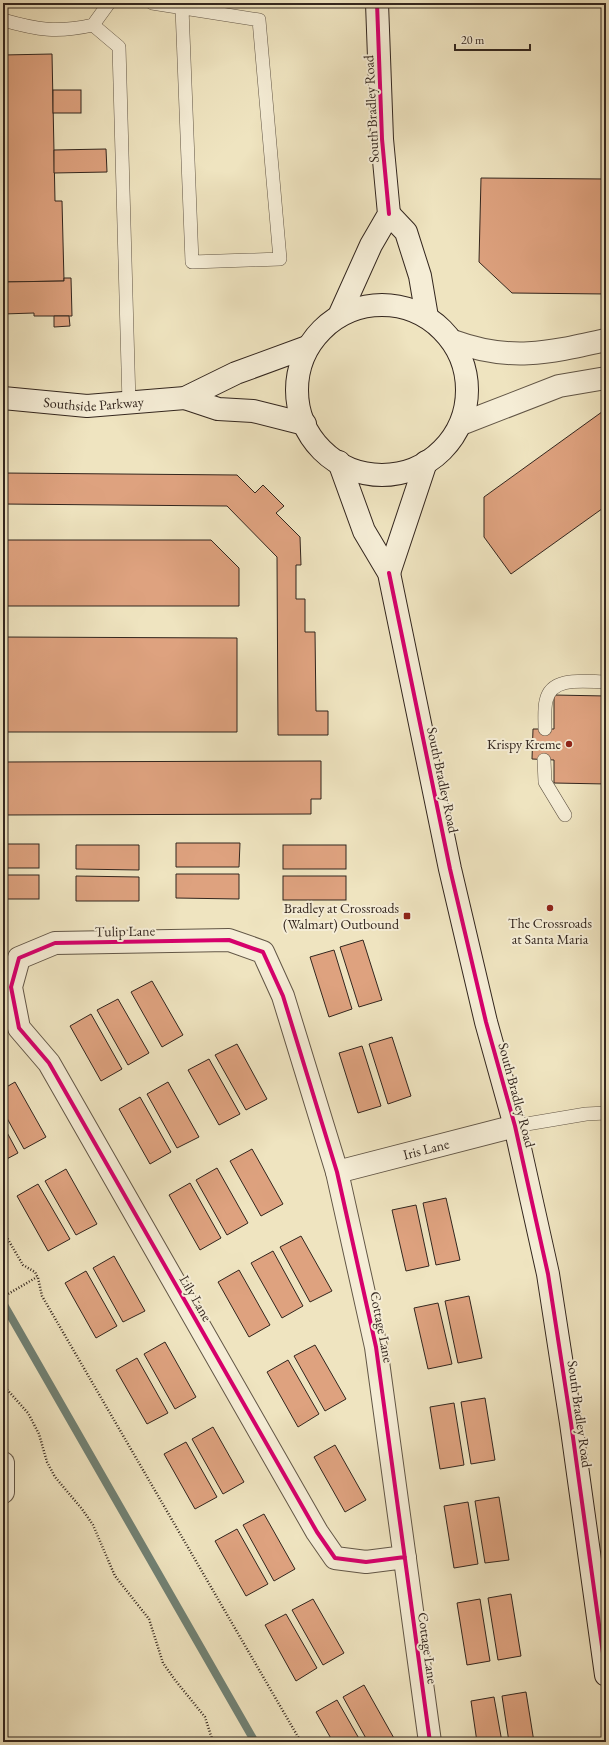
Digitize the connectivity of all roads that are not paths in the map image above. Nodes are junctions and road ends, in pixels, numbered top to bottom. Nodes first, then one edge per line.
1 (109, 3) edge
2 (152, 3) edge
3 (377, 3) edge
4 (182, 8) junction
5 (3, 20) edge
6 (93, 25) junction
7 (389, 214) junction
8 (339, 316) junction
9 (427, 317) junction
10 (606, 340) edge
11 (453, 341) junction
12 (307, 347) junction
13 (606, 378) edge
14 (3, 398) edge
15 (185, 398) junction
16 (130, 403) junction
17 (305, 424) junction
18 (461, 424) junction
19 (339, 462) junction
20 (426, 462) junction
21 (389, 573) junction
22 (606, 682) edge
23 (545, 730) dead end
24 (544, 760) dead end
25 (565, 815) dead end
26 (263, 952) joint
27 (11, 987) joint
28 (606, 1112) edge
29 (515, 1126) junction
30 (337, 1172) junction
31 (3, 1463) edge
32 (3, 1492) edge
33 (405, 1557) junction
34 (606, 1675) edge
35 (430, 1742) edge

1 - 6 lane
2 - 4 lane
3 - 7 street, South Bradley Road
4 - 4 lane
5 - 6 lane
6 - 16 lane
7 - 8 street
7 - 9 street
8 - 9 street
8 - 12 street
9 - 11 street
10 - 11 street
11 - 18 street
12 - 15 street, Southside Parkway
12 - 17 street
13 - 18 street
14 - 16 street, Southside Parkway
15 - 16 street, Southside Parkway
15 - 17 street, Southside Parkway
17 - 19 street
18 - 20 street
19 - 20 street
19 - 21 street, South Bradley Road
20 - 21 street, South Bradley Road
21 - 29 street, South Bradley Road
22 - 23 lane
24 - 25 lane
26 - 27 street, Tulip Lane
26 - 30 street, Cottage Lane
27 - 33 street, Lily Lane
28 - 29 lane
29 - 30 street, Iris Lane
29 - 34 street, South Bradley Road
30 - 33 street, Cottage Lane
31 - 32 street
33 - 35 street, Cottage Lane

